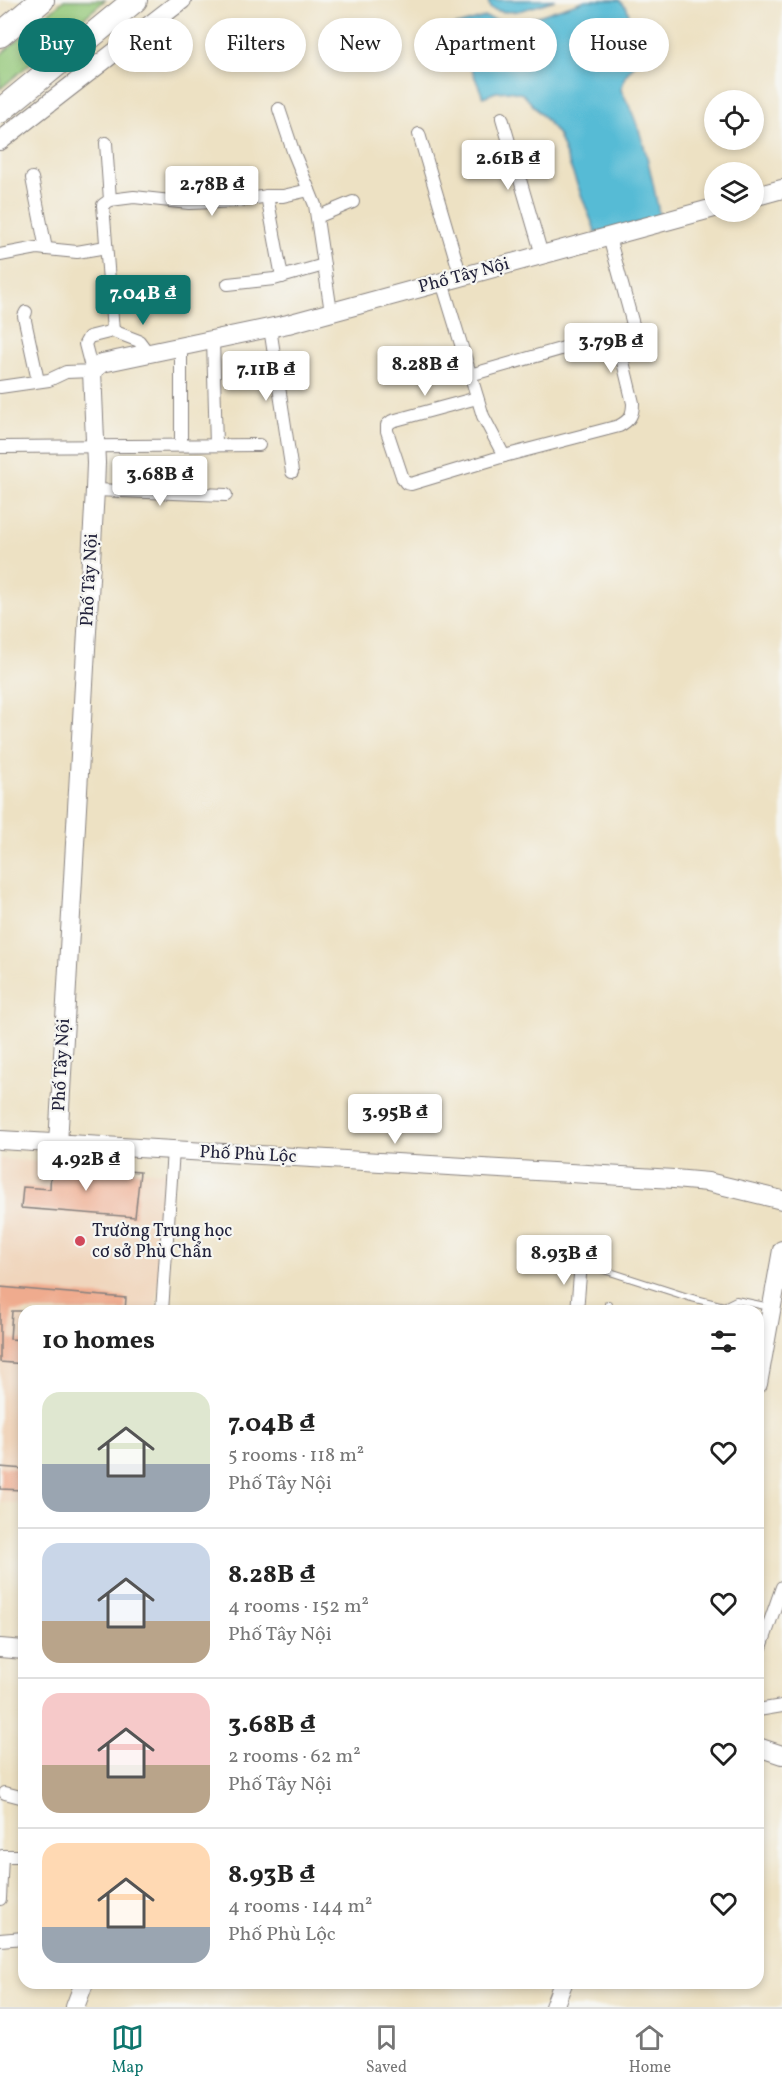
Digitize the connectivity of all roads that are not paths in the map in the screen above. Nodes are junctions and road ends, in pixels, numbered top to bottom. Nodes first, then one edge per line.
1 (42, 0) edge
2 (135, 0) edge
3 (182, 0) edge
4 (0, 35) edge
5 (279, 109) dead end
6 (0, 111) edge
7 (502, 118) dead end
8 (419, 134) dead end
9 (0, 141) edge
10 (106, 143) dead end
11 (32, 178) dead end
12 (782, 189) edge
13 (309, 190) junction
14 (764, 194) edge
15 (267, 196) junction
16 (110, 200) junction
17 (353, 202) dead end
18 (704, 211) edge
19 (317, 217) junction
20 (609, 237) junction
21 (106, 247) junction
22 (46, 249) junction
23 (0, 255) edge
24 (542, 255) junction
25 (324, 265) junction
26 (282, 277) junction
27 (460, 277) junction
28 (442, 282) junction
29 (228, 284) dead end
30 (26, 312) dead end
31 (331, 312) junction
32 (270, 328) junction
33 (113, 331) junction
34 (616, 333) junction
35 (213, 340) junction
36 (182, 346) junction
37 (148, 353) junction
38 (92, 371) junction
39 (470, 375) junction
40 (38, 381) junction
41 (0, 387) edge
42 (477, 398) junction
43 (182, 445) junction
44 (216, 445) junction
45 (259, 445) dead end
46 (96, 446) junction
47 (0, 447) edge
48 (504, 456) junction
49 (292, 472) dead end
50 (95, 490) junction
51 (226, 495) dead end
52 (0, 1140) edge
53 (58, 1144) junction
54 (173, 1150) junction
55 (782, 1200) edge
56 (782, 1250) edge
57 (581, 1263) joint
58 (162, 1305) edge
59 (578, 1305) edge
60 (720, 1305) edge
61 (726, 1305) edge
62 (758, 1305) edge
63 (764, 1306) edge
64 (772, 1308) junction
65 (764, 1350) edge
66 (782, 1587) edge
67 (764, 1639) edge
68 (0, 1648) edge
69 (18, 1650) edge
70 (782, 1706) edge
71 (764, 1709) edge
72 (764, 1749) edge
73 (782, 1755) edge
74 (5, 1793) dead end
75 (18, 1796) edge
76 (18, 1856) edge
77 (0, 1899) edge
78 (18, 1938) edge
79 (0, 1940) edge
80 (82, 1989) edge
81 (561, 1989) edge
82 (75, 2007) edge
83 (554, 2007) edge

1 - 4 highway
2 - 6 highway
3 - 9 street
5 - 13 street
7 - 24 street
8 - 27 street
10 - 16 street
11 - 22 street
12 - 14 street
13 - 15 street
13 - 19 street
15 - 16 street
15 - 26 street
16 - 21 street
17 - 19 street
18 - 20 street, Phố Tây Nội
19 - 25 street
20 - 24 street, Phố Tây Nội
20 - 34 street
21 - 22 street
21 - 33 street
22 - 23 street
24 - 27 street, Phố Tây Nội
25 - 26 street
25 - 31 street
26 - 29 street
27 - 28 street, Phố Tây Nội
28 - 31 street, Phố Tây Nội
28 - 39 street
30 - 40 street
31 - 32 street, Phố Tây Nội
32 - 35 street, Phố Tây Nội
32 - 49 street
33 - 37 street
33 - 38 street
34 - 39 street
34 - 48 street
35 - 36 street, Phố Tây Nội
35 - 44 street
36 - 37 street, Phố Tây Nội
36 - 43 street
37 - 38 street, Phố Tây Nội
38 - 40 street
38 - 46 street, Phố Tây Nội
39 - 42 street
40 - 41 street
42 - 48 street
42 - 48 street
43 - 44 street
43 - 46 street
44 - 45 street
46 - 47 street
46 - 50 street, Phố Tây Nội
50 - 51 street
50 - 53 street, Phố Tây Nội
52 - 53 street, Phố Phù Lộc
53 - 54 street, Phố Phù Lộc
54 - 55 street, Phố Phù Lộc
54 - 58 street
56 - 64 street
57 - 59 street
57 - 60 lane
61 - 62 lane
63 - 64 lane
64 - 65 street
66 - 67 street
68 - 69 street
70 - 71 street
72 - 73 street
74 - 75 street
76 - 77 street
78 - 79 street
80 - 82 street
81 - 83 street

